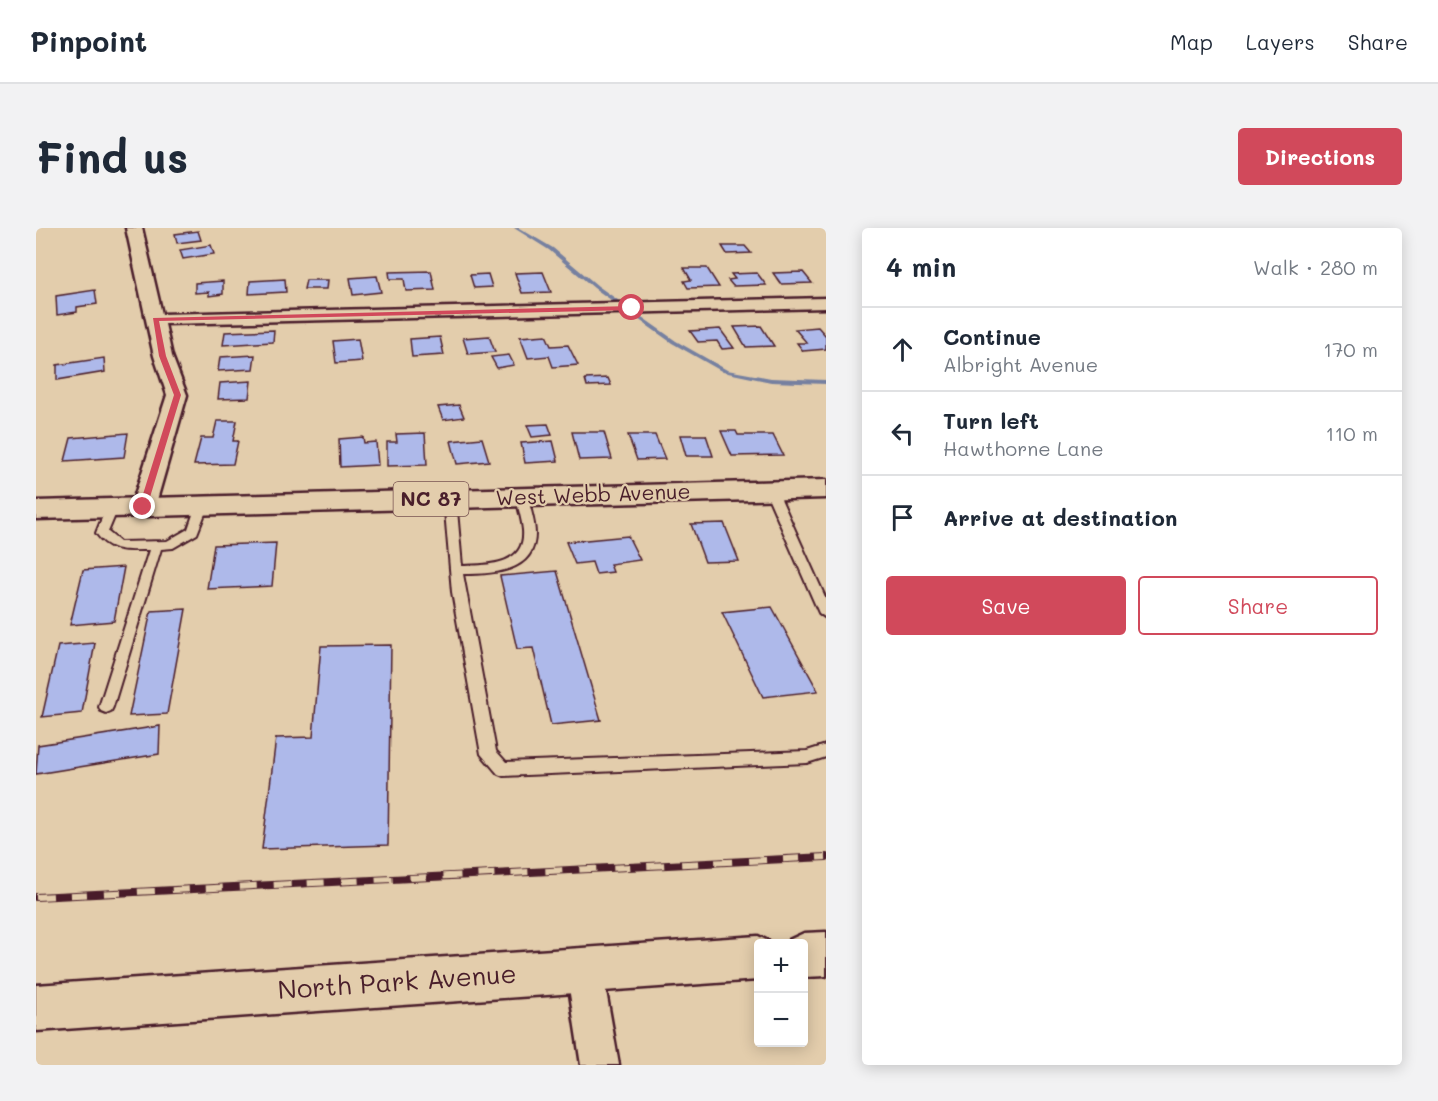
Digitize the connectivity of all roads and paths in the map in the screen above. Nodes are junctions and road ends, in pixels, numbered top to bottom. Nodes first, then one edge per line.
1 (134, 228) edge
2 (826, 303) edge
3 (156, 319) junction
4 (826, 489) edge
5 (771, 490) junction
6 (522, 497) junction
7 (450, 499) junction
8 (202, 506) junction
9 (143, 507) junction
10 (112, 508) junction
11 (36, 510) edge
12 (156, 545) junction
13 (456, 570) junction
14 (826, 613) edge
15 (106, 707) dead end
16 (826, 751) edge
17 (826, 954) edge
18 (808, 955) edge
19 (754, 958) edge
20 (584, 968) junction
21 (36, 1008) edge
22 (600, 1065) edge

1 - 3 street
2 - 3 street
3 - 9 street
4 - 5 main road, West Webb Avenue / NC 87
5 - 6 main road, West Webb Avenue / NC 87
5 - 14 lane
6 - 7 main road, West Webb Avenue / NC 87
6 - 13 lane
7 - 8 main road, West Webb Avenue / NC 87
7 - 13 lane
8 - 9 main road, West Webb Avenue / NC 87
8 - 12 lane
9 - 10 main road, West Webb Avenue / NC 87
10 - 11 main road, West Webb Avenue / NC 87
10 - 12 lane
12 - 15 lane
13 - 16 lane
17 - 18 main road
19 - 20 main road, North Park Avenue
20 - 21 main road, North Park Avenue
20 - 22 street

